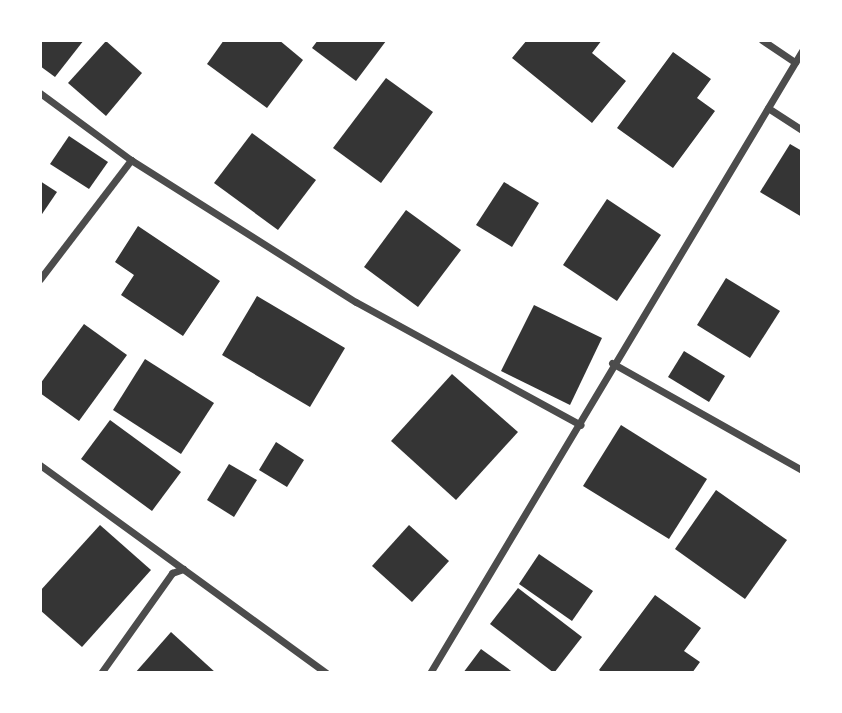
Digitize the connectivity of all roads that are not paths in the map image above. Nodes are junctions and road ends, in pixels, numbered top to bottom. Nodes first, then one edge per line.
1 (762, 40) edge
2 (802, 51) edge
3 (795, 62) junction
4 (40, 93) edge
5 (768, 108) junction
6 (802, 130) edge
7 (131, 160) junction
8 (40, 279) edge
9 (612, 363) junction
10 (581, 425) junction
11 (40, 465) edge
12 (802, 470) edge
13 (183, 569) junction
14 (102, 673) edge
15 (326, 673) edge
16 (430, 673) edge

1 - 3 street
2 - 3 street
3 - 5 street
4 - 7 street
5 - 6 street
5 - 9 street
7 - 8 street
7 - 10 street
9 - 10 street
9 - 12 street
10 - 16 street
11 - 13 street
13 - 14 street
13 - 15 street

